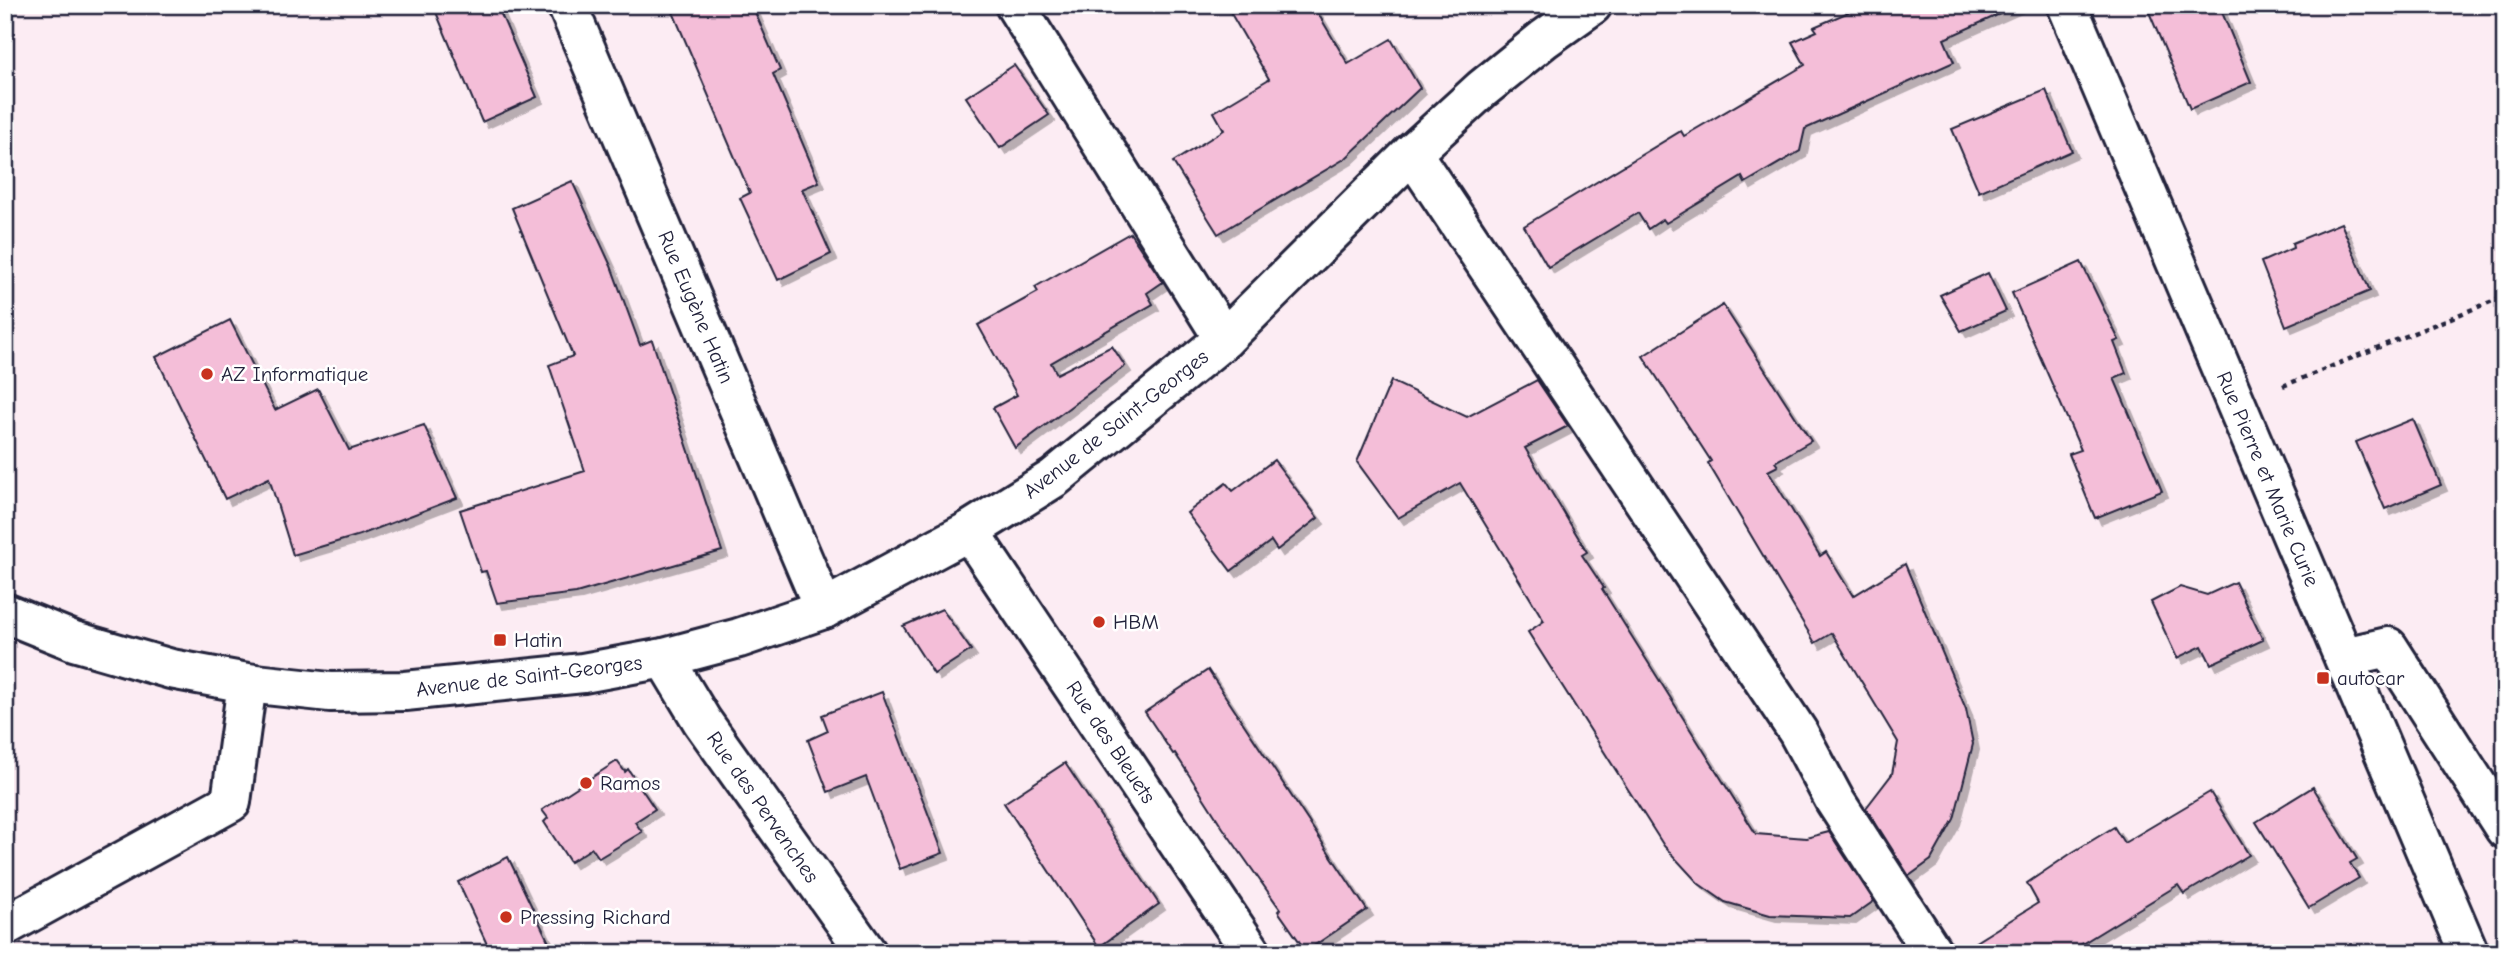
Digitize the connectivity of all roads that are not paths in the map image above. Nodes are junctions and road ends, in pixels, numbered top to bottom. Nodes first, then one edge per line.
1 (567, 5) edge
2 (1015, 5) edge
3 (1592, 5) edge
4 (2067, 5) edge
5 (1412, 153) junction
6 (1224, 339) junction
7 (970, 531) junction
8 (824, 610) junction
9 (5, 613) edge
10 (2344, 657) junction
11 (664, 658) junction
12 (247, 683) junction
13 (2505, 829) edge
14 (5, 926) edge
15 (1930, 949) edge
16 (867, 953) edge
17 (1252, 953) edge
18 (2469, 953) edge

1 - 8 street, Rue Eugène Hatin
2 - 6 street, Avenue de Saint-Georges
3 - 5 street, Avenue de Saint-Georges
4 - 10 street, Rue Pierre et Marie Curie
5 - 6 street, Avenue de Saint-Georges
5 - 15 street
6 - 7 street, Avenue de Saint-Georges
7 - 8 street, Avenue de Saint-Georges
7 - 17 street, Rue des Bleuets
8 - 11 street, Avenue de Saint-Georges
9 - 12 street, Avenue de Saint-Georges
10 - 13 street
10 - 18 street, Rue Pierre et Marie Curie
11 - 12 street, Avenue de Saint-Georges
11 - 16 street, Rue des Pervenches
12 - 14 street

